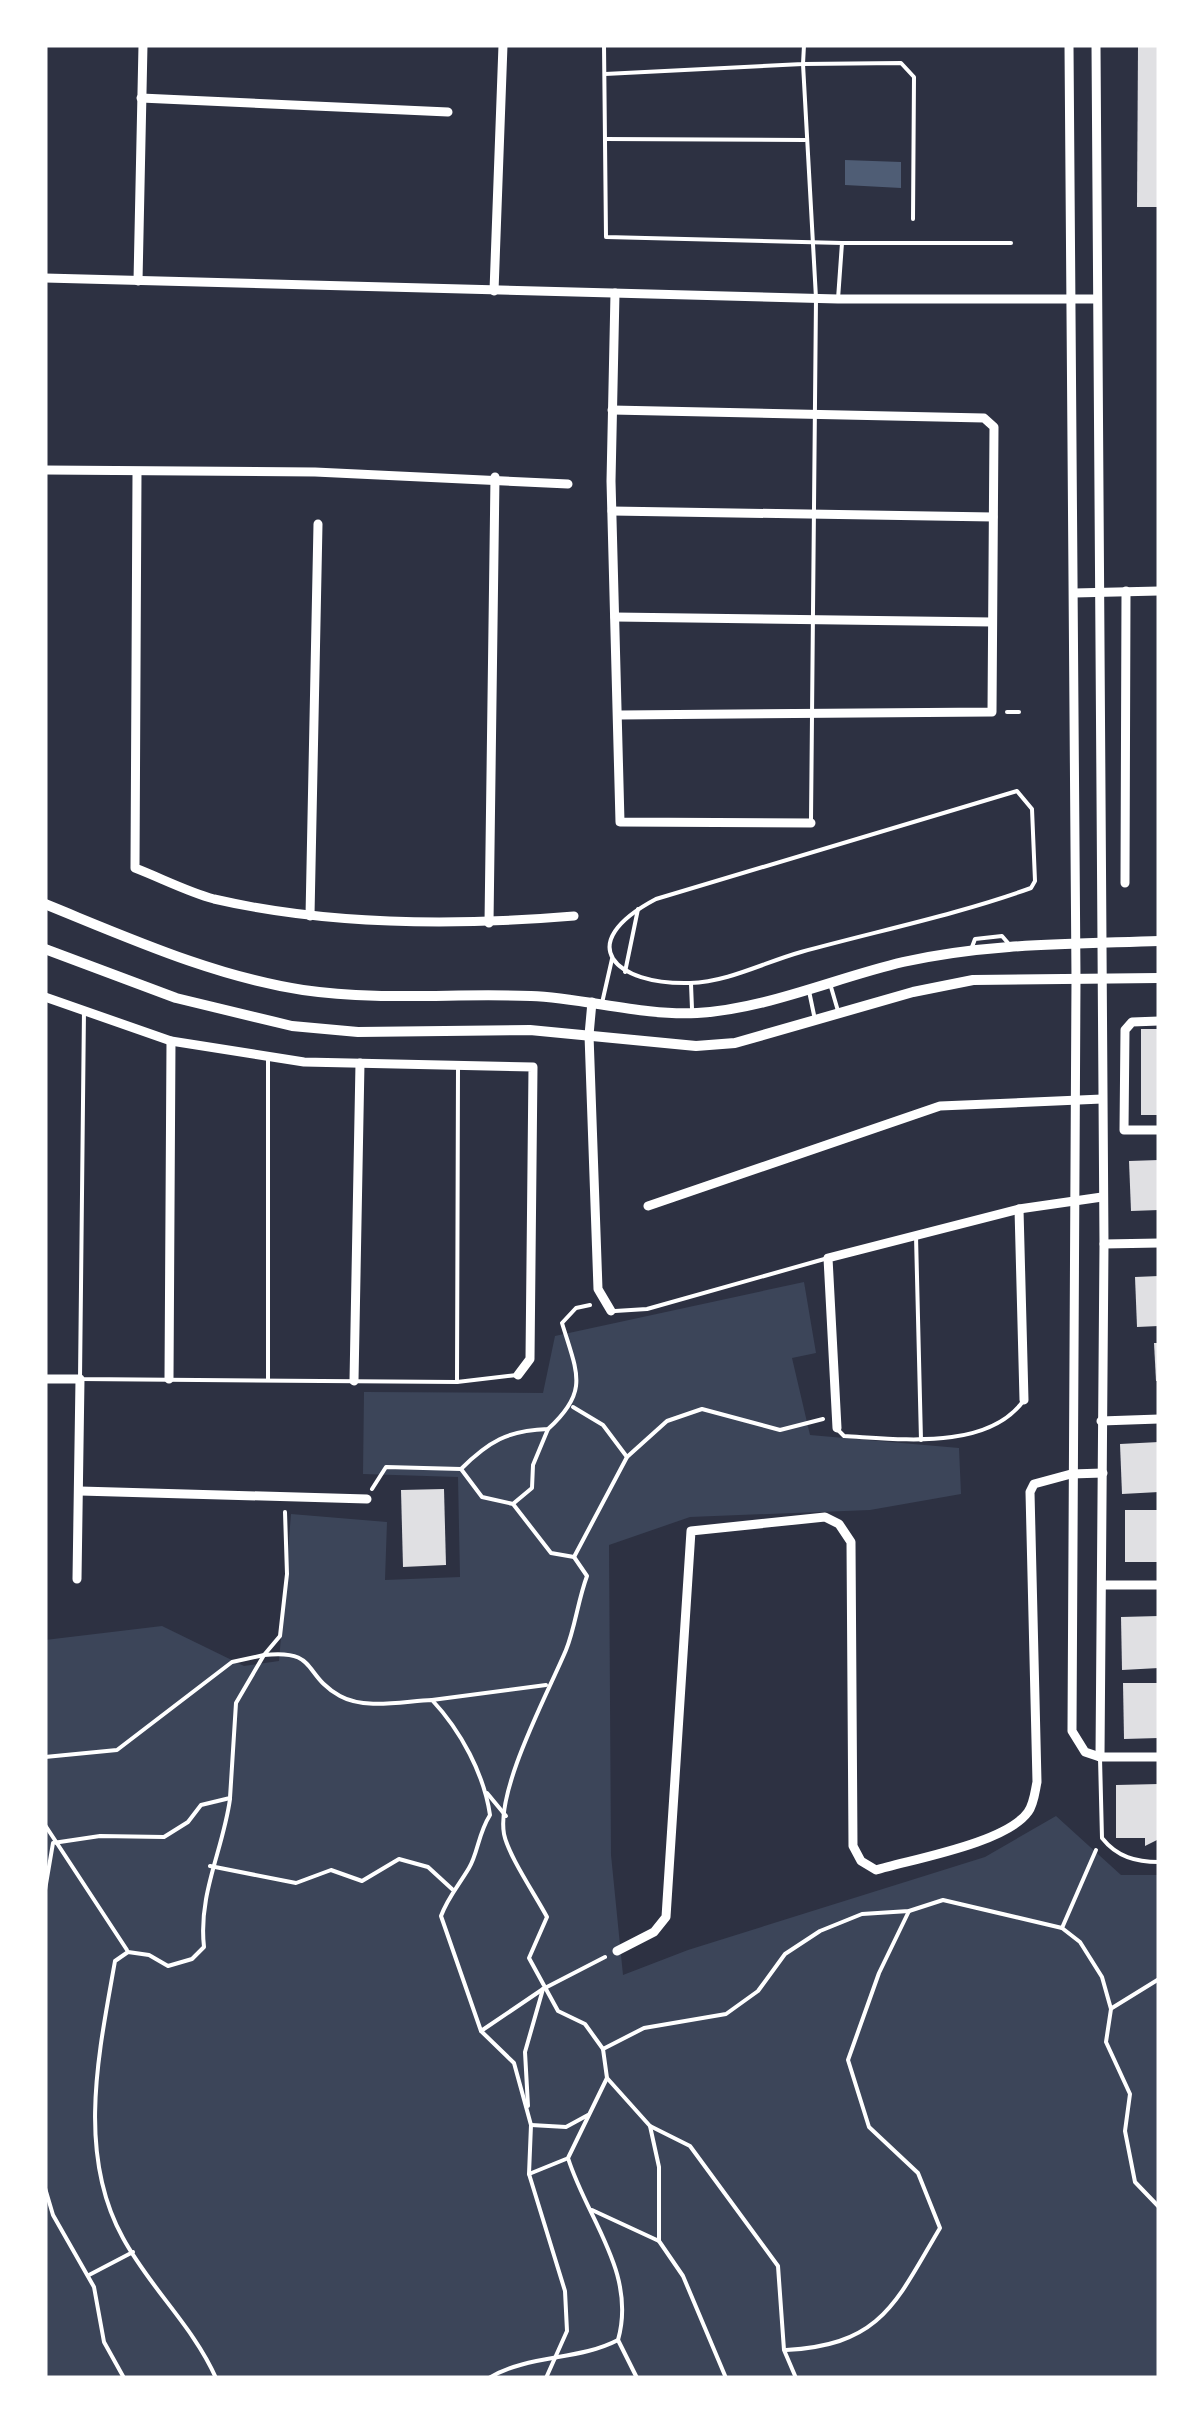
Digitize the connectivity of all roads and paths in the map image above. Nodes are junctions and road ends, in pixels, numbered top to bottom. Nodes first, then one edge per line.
1 (142, 45) edge
2 (503, 45) edge
3 (604, 45) edge
4 (804, 45) edge
5 (1069, 45) edge
6 (1096, 45) edge
7 (804, 64) junction
8 (605, 74) junction
9 (141, 98) junction
10 (448, 112) dead end
11 (605, 139) junction
12 (804, 140) junction
13 (912, 218) dead end
14 (814, 243) junction
15 (842, 243) junction
16 (1011, 243) dead end
17 (45, 278) edge
18 (138, 281) junction
19 (494, 291) junction
20 (615, 293) junction
21 (816, 298) junction
22 (838, 299) junction
23 (1072, 299) junction
24 (1097, 299) junction
25 (612, 410) junction
26 (814, 414) junction
27 (45, 470) edge
28 (137, 473) junction
29 (495, 477) junction
30 (568, 484) dead end
31 (612, 511) junction
32 (813, 514) junction
33 (993, 517) junction
34 (318, 524) dead end
35 (1159, 590) edge
36 (1126, 591) junction
37 (1074, 592) junction
38 (1099, 592) junction
39 (615, 617) junction
40 (812, 620) junction
41 (992, 622) junction
42 (1100, 708) junction
43 (1074, 710) junction
44 (810, 714) junction
45 (620, 716) junction
46 (811, 823) joint
47 (1125, 883) dead end
48 (45, 904) edge
49 (638, 909) junction
50 (310, 916) junction
51 (574, 916) dead end
52 (489, 923) junction
53 (1159, 941) edge
54 (1076, 943) junction
55 (1102, 943) junction
56 (45, 948) edge
57 (612, 960) junction
58 (625, 972) junction
59 (1159, 978) edge
60 (1076, 979) junction
61 (1102, 979) junction
62 (830, 982) junction
63 (691, 983) junction
64 (808, 988) junction
65 (45, 997) edge
66 (597, 1003) junction
67 (84, 1010) junction
68 (694, 1014) junction
69 (838, 1014) junction
70 (815, 1020) junction
71 (1159, 1021) edge
72 (588, 1034) junction
73 (171, 1042) junction
74 (268, 1056) junction
75 (360, 1063) junction
76 (458, 1066) junction
77 (1102, 1099) junction
78 (1076, 1100) junction
79 (1124, 1130) junction
80 (1159, 1130) edge
81 (1101, 1131) junction
82 (1102, 1197) junction
83 (1076, 1198) junction
84 (648, 1206) dead end
85 (1018, 1209) junction
86 (916, 1236) junction
87 (1159, 1242) edge
88 (1104, 1244) junction
89 (828, 1258) junction
90 (602, 1302) junction
91 (611, 1311) joint
92 (518, 1375) joint
93 (45, 1378) edge
94 (80, 1379) junction
95 (169, 1380) junction
96 (268, 1380) junction
97 (354, 1382) junction
98 (457, 1382) junction
99 (1024, 1400) joint
100 (572, 1407) junction
101 (833, 1416) junction
102 (1159, 1420) edge
103 (1101, 1421) junction
104 (836, 1428) joint
105 (548, 1429) junction
106 (921, 1440) junction
107 (627, 1457) junction
108 (461, 1470) junction
109 (1103, 1473) junction
110 (1070, 1474) junction
111 (80, 1492) junction
112 (284, 1496) junction
113 (366, 1499) joint
114 (513, 1504) junction
115 (574, 1557) junction
116 (78, 1579) dead end
117 (1159, 1585) edge
118 (1102, 1586) junction
119 (264, 1655) junction
120 (548, 1685) junction
121 (432, 1700) junction
122 (45, 1756) edge
123 (1159, 1756) edge
124 (1100, 1757) junction
125 (487, 1793) junction
126 (230, 1798) junction
127 (506, 1816) junction
128 (45, 1825) edge
129 (1102, 1838) junction
130 (53, 1844) junction
131 (1159, 1862) edge
132 (210, 1866) junction
133 (452, 1889) junction
134 (45, 1890) edge
135 (909, 1911) junction
136 (1062, 1928) junction
137 (617, 1951) joint
138 (128, 1952) junction
139 (1159, 1979) edge
140 (543, 1989) junction
141 (1111, 2008) junction
142 (480, 2031) junction
143 (603, 2050) junction
144 (608, 2078) junction
145 (598, 2102) junction
146 (531, 2126) junction
147 (650, 2126) junction
148 (568, 2158) junction
149 (529, 2174) junction
150 (45, 2188) edge
151 (1159, 2207) edge
152 (592, 2210) junction
153 (659, 2241) junction
154 (133, 2252) junction
155 (88, 2276) junction
156 (618, 2340) junction
157 (784, 2350) junction
158 (559, 2354) junction
159 (124, 2378) edge
160 (216, 2378) edge
161 (489, 2378) edge
162 (546, 2378) edge
163 (637, 2378) edge
164 (726, 2378) edge
165 (796, 2378) edge

1 - 9 street
2 - 19 street
3 - 8 lane
4 - 7 lane
5 - 23 street
6 - 24 street
7 - 8 lane
7 - 12 lane
7 - 13 lane
8 - 11 lane
9 - 10 street
9 - 18 street
11 - 12 lane
11 - 14 lane
12 - 14 lane
14 - 15 lane
14 - 21 lane
15 - 16 lane
15 - 22 lane
17 - 18 street
18 - 19 street
19 - 20 street
20 - 21 street
20 - 25 street
21 - 22 street
21 - 26 lane
22 - 23 street
23 - 24 street
23 - 37 street
24 - 38 street
25 - 26 street
25 - 31 street
26 - 32 lane
26 - 33 street
27 - 28 street
28 - 29 street
28 - 50 street
29 - 30 street
29 - 52 street
31 - 32 street
31 - 39 street
32 - 33 street
32 - 40 lane
33 - 41 street
34 - 50 street
35 - 36 street
36 - 38 street
36 - 47 street
37 - 38 street
37 - 43 street
38 - 42 street
39 - 40 street
39 - 45 street
40 - 41 street
40 - 44 lane
41 - 44 street
42 - 43 street
42 - 55 street
43 - 54 street
44 - 45 street
44 - 46 lane
45 - 46 street
48 - 66 street
49 - 57 lane
49 - 58 lane
49 - 63 lane
50 - 52 street
51 - 52 street
53 - 55 street
54 - 55 street
54 - 60 street
54 - 62 street
55 - 61 street
56 - 72 street
57 - 58 lane
57 - 66 lane
58 - 63 lane
59 - 61 street
60 - 61 street
60 - 69 street
60 - 78 street
61 - 77 street
62 - 64 street
62 - 69 lane
63 - 68 lane
64 - 68 street
64 - 70 lane
65 - 67 street
66 - 68 street
66 - 72 street
67 - 73 street
67 - 94 lane
69 - 70 street
70 - 72 street
71 - 79 street
72 - 90 street
73 - 74 street
73 - 95 street
74 - 75 street
74 - 96 lane
75 - 76 street
75 - 97 street
76 - 92 street
76 - 98 lane
77 - 78 street
77 - 81 street
78 - 83 street
78 - 84 street
79 - 80 street
79 - 81 street
81 - 82 street
82 - 83 street
82 - 88 street
83 - 85 street
83 - 110 street
85 - 86 street
85 - 99 street
86 - 89 street
86 - 106 lane
87 - 88 street
88 - 103 street
89 - 91 lane
89 - 101 street
90 - 91 street
90 - 100 path
92 - 98 lane
93 - 94 street
94 - 95 lane
94 - 111 street
95 - 96 lane
96 - 97 lane
97 - 98 lane
99 - 106 lane
100 - 105 path
100 - 107 path
101 - 104 street
101 - 107 path
102 - 103 street
103 - 109 street
104 - 106 lane
105 - 108 path
105 - 114 path
107 - 115 path
108 - 113 path
108 - 114 path
109 - 110 street
109 - 118 street
110 - 124 street
110 - 137 street
111 - 112 street
111 - 116 street
112 - 113 street
112 - 119 path
114 - 115 path
115 - 120 path
117 - 118 street
118 - 124 street
119 - 121 path
119 - 122 path
119 - 126 path
120 - 121 path
120 - 127 path
121 - 125 path
123 - 124 street
124 - 129 lane
125 - 127 path
125 - 133 path
126 - 130 path
126 - 132 path
127 - 140 path
128 - 130 path
129 - 131 lane
129 - 136 path
130 - 134 path
130 - 138 path
132 - 133 path
132 - 138 path
133 - 142 path
135 - 136 path
135 - 143 path
135 - 157 path
136 - 141 path
137 - 140 path
138 - 154 path
139 - 141 path
140 - 142 path
140 - 143 path
140 - 146 path
141 - 151 path
142 - 146 path
143 - 144 path
144 - 145 path
144 - 147 path
145 - 146 path
145 - 148 path
146 - 149 path
147 - 153 path
147 - 157 path
148 - 149 path
148 - 152 path
149 - 158 path
150 - 155 path
152 - 153 path
152 - 156 path
153 - 164 path
154 - 155 path
154 - 160 path
155 - 159 path
156 - 158 path
156 - 163 path
157 - 165 path
158 - 161 path
158 - 162 path

